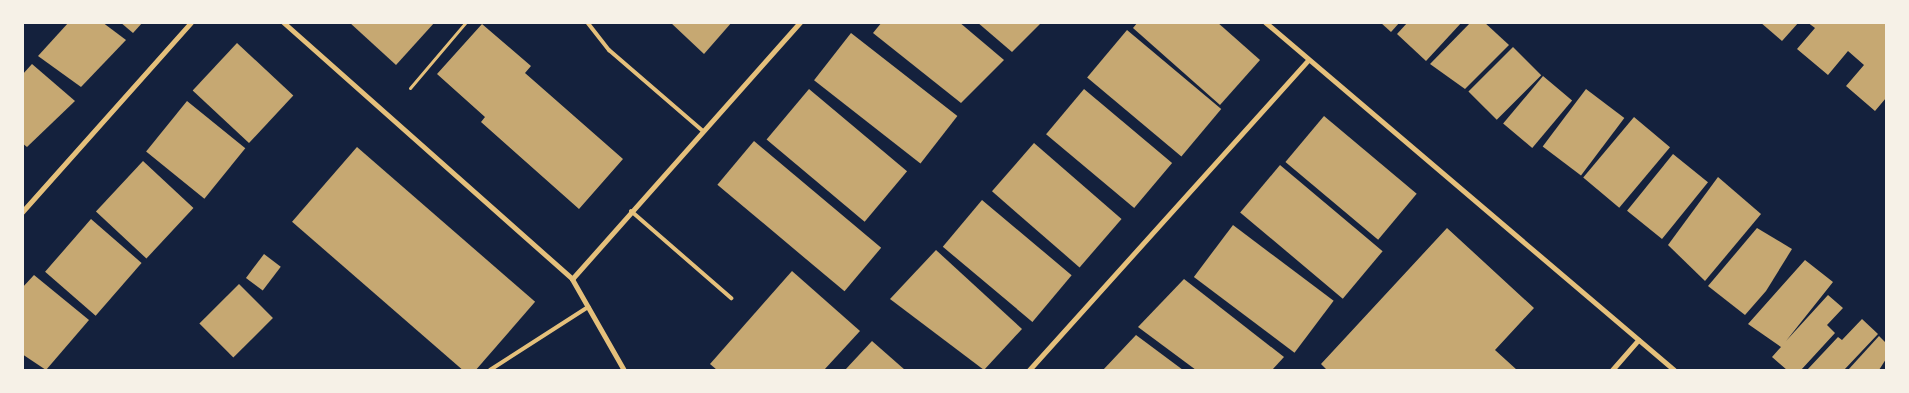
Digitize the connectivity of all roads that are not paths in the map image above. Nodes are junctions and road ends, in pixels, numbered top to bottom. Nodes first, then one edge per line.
1 (191, 22) edge
2 (283, 22) edge
3 (588, 22) edge
4 (800, 22) edge
5 (1265, 22) edge
6 (1308, 60) junction
7 (703, 131) junction
8 (631, 211) junction
9 (22, 212) edge
10 (572, 279) junction
11 (731, 298) dead end
12 (588, 306) junction
13 (1638, 340) junction
14 (490, 370) edge
15 (624, 370) edge
16 (1029, 370) edge
17 (1612, 370) edge
18 (1674, 370) edge

1 - 9 street
2 - 10 street
3 - 7 lane
4 - 7 street
5 - 6 street
6 - 13 street
6 - 16 street
7 - 8 street
8 - 10 street
8 - 11 lane
10 - 12 street
12 - 14 lane
12 - 15 street
13 - 17 street
13 - 18 street

